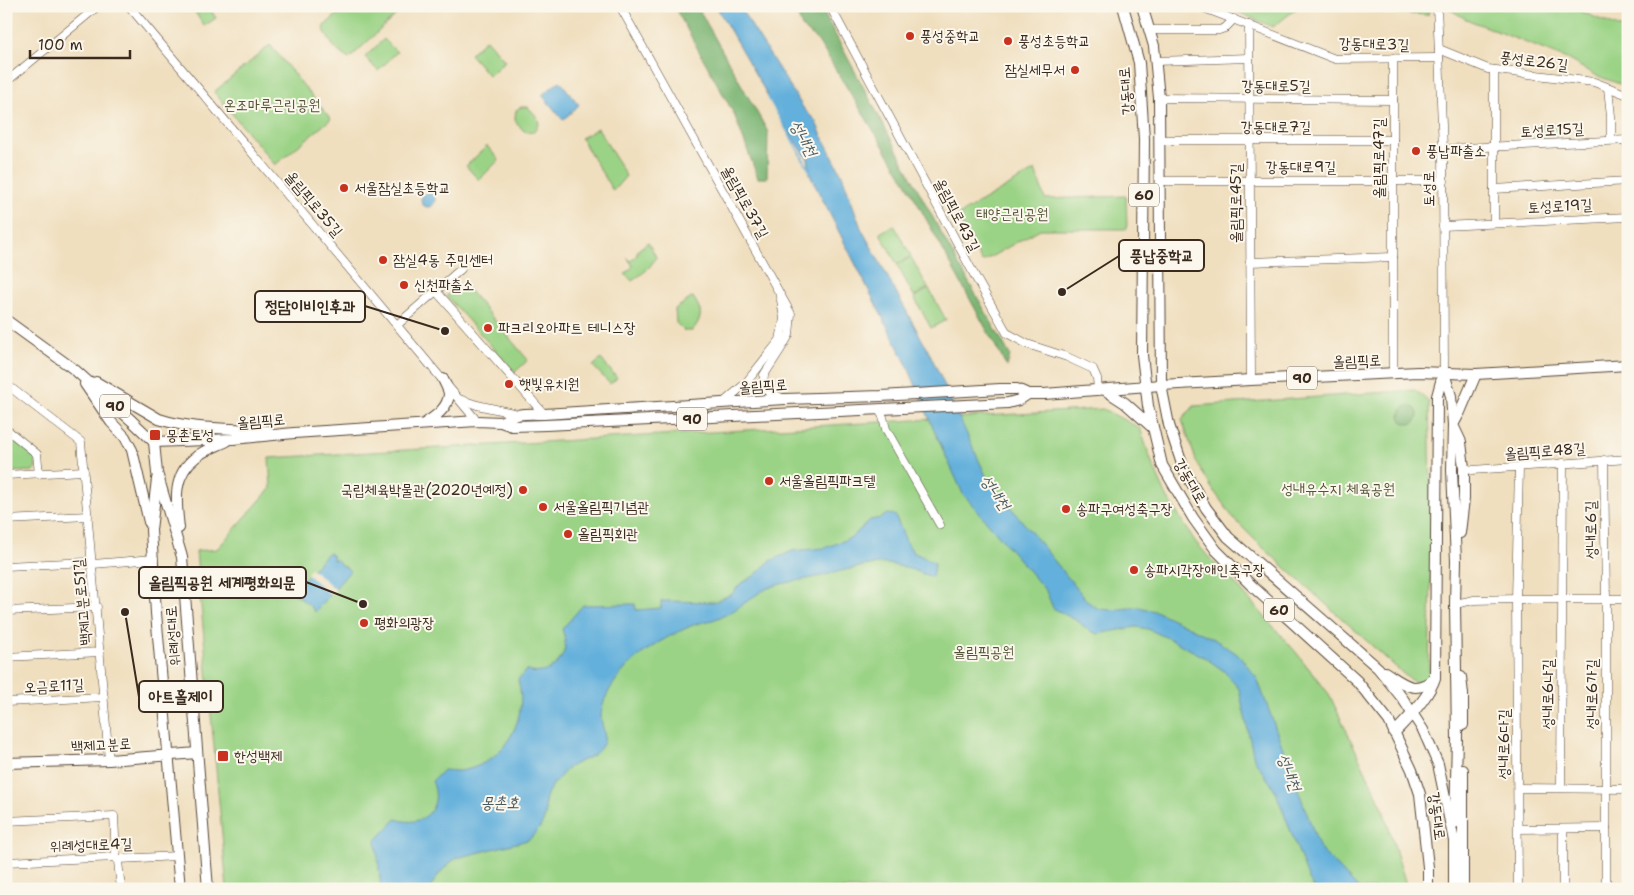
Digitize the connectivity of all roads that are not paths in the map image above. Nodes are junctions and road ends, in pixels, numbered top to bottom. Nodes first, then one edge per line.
1 (98, 6) edge
2 (129, 6) edge
3 (620, 6) edge
4 (830, 6) edge
5 (1123, 6) edge
6 (1142, 6) edge
7 (1199, 6) edge
8 (1437, 6) edge
9 (1587, 6) edge
10 (1591, 6) edge
11 (1234, 19) junction
12 (1249, 25) junction
13 (1150, 30) junction
14 (1439, 49) junction
15 (1249, 58) junction
16 (1393, 58) junction
17 (1439, 58) junction
18 (1156, 61) junction
19 (1494, 70) junction
20 (6, 82) edge
21 (1608, 88) junction
22 (1628, 95) edge
23 (1158, 98) junction
24 (1250, 100) junction
25 (1393, 100) junction
26 (1159, 140) junction
27 (1250, 140) junction
28 (1393, 140) junction
29 (1611, 140) junction
30 (1628, 140) edge
31 (1494, 146) junction
32 (1628, 147) edge
33 (1443, 149) junction
34 (1160, 181) junction
35 (1250, 181) junction
36 (1393, 181) junction
37 (1444, 181) junction
38 (1628, 181) edge
39 (1494, 189) junction
40 (1628, 216) edge
41 (1494, 223) junction
42 (1443, 226) junction
43 (1393, 257) junction
44 (1250, 262) junction
45 (461, 269) dead end
46 (436, 291) junction
47 (781, 296) junction
48 (6, 320) edge
49 (397, 325) junction
50 (1628, 364) edge
51 (75, 370) junction
52 (1444, 373) junction
53 (1393, 374) junction
54 (1476, 374) junction
55 (443, 379) junction
56 (1251, 380) junction
57 (6, 384) edge
58 (1161, 385) junction
59 (1145, 386) junction
60 (1102, 390) junction
61 (1028, 394) junction
62 (459, 398) junction
63 (785, 399) junction
64 (722, 404) junction
65 (881, 410) junction
66 (518, 414) junction
67 (544, 414) junction
68 (477, 421) junction
69 (502, 422) junction
70 (422, 425) junction
71 (1453, 425) junction
72 (1153, 428) junction
73 (6, 429) edge
74 (294, 433) junction
75 (233, 438) junction
76 (154, 442) junction
77 (1628, 459) edge
78 (1604, 460) junction
79 (1563, 463) junction
80 (1519, 466) junction
81 (1464, 468) junction
82 (84, 471) junction
83 (157, 473) junction
84 (39, 474) junction
85 (6, 475) edge
86 (88, 516) junction
87 (6, 520) edge
88 (940, 525) dead end
89 (151, 530) junction
90 (182, 557) junction
91 (154, 559) junction
92 (1456, 561) junction
93 (93, 564) junction
94 (6, 566) edge
95 (1436, 590) junction
96 (1516, 599) junction
97 (1562, 599) junction
98 (1606, 599) junction
99 (1628, 599) edge
100 (1455, 604) junction
101 (97, 607) junction
102 (6, 611) edge
103 (1456, 640) junction
104 (100, 652) junction
105 (6, 656) edge
106 (1378, 668) junction
107 (1435, 678) junction
108 (162, 681) junction
109 (104, 697) junction
110 (193, 697) junction
111 (6, 702) edge
112 (1412, 713) junction
113 (1394, 733) junction
114 (196, 754) junction
115 (168, 756) junction
116 (110, 760) junction
117 (6, 763) edge
118 (1518, 788) junction
119 (1561, 788) junction
120 (1606, 789) junction
121 (1628, 789) edge
122 (6, 821) edge
123 (1606, 828) junction
124 (1518, 829) junction
125 (1563, 829) junction
126 (1454, 841) junction
127 (177, 856) junction
128 (116, 857) junction
129 (6, 862) edge
130 (121, 889) edge
131 (180, 889) edge
132 (208, 889) edge
133 (1428, 889) edge
134 (1454, 889) edge
135 (1462, 889) edge
136 (1518, 889) edge
137 (1563, 889) edge
138 (1606, 889) edge

1 - 20 street
2 - 49 street, 올림픽로35길
3 - 47 street, 올림픽로37길
4 - 60 street, 올림픽로43길
5 - 59 main road, 강동대로 / 60
6 - 13 main road, 강동대로 / 60
7 - 11 street, 강동대로3길
8 - 14 street, 토성로
9 - 10 street
11 - 12 street, 강동대로3길
11 - 13 street
12 - 15 street, 올림픽로45길
12 - 16 street, 강동대로3길
13 - 18 main road, 강동대로 / 60
14 - 17 street, 토성로
14 - 19 street, 풍성로26길
15 - 18 street
15 - 24 street, 올림픽로45길
16 - 17 street, 강동대로3길
16 - 25 street, 올림픽로47길
17 - 33 street, 토성로
18 - 23 main road, 강동대로 / 60
19 - 21 street, 풍성로26길
19 - 31 street
21 - 22 street, 풍성로26길
21 - 29 street
23 - 24 street, 강동대로5길
23 - 26 main road, 강동대로 / 60
24 - 25 street, 강동대로5길
24 - 27 street, 올림픽로45길
25 - 28 street, 올림픽로47길
26 - 27 street, 강동대로7길
26 - 34 main road, 강동대로 / 60
27 - 28 street, 강동대로7길
27 - 35 street, 올림픽로45길
28 - 36 street, 올림픽로47길
29 - 30 street, 토성로15길
29 - 31 street, 토성로15길
30 - 32 street
31 - 33 street, 토성로15길
31 - 39 street
33 - 37 street, 토성로
34 - 35 street, 강동대로9길
34 - 58 main road, 강동대로 / 60
35 - 36 street, 강동대로9길
35 - 44 street, 올림픽로45길
36 - 37 street, 강동대로9길
36 - 43 street, 올림픽로47길
37 - 42 street, 토성로
38 - 39 street, 토성로19길
39 - 41 street
40 - 41 street, 토성로19길
41 - 42 street, 토성로19길
42 - 52 street, 토성로
43 - 44 street
43 - 53 street, 올림픽로47길
44 - 56 street, 올림픽로45길
45 - 46 street
46 - 49 street
46 - 67 street
47 - 63 street
47 - 64 street, 올림픽로37길
48 - 51 main road, 90
49 - 55 street, 올림픽로35길
50 - 54 main road, 올림픽로 / 90
51 - 74 main road, 90
51 - 76 main road, 90
51 - 89 main road
52 - 53 main road, 올림픽로 / 90
52 - 54 main road, 올림픽로 / 90
52 - 71 main road, 강동대로
52 - 95 main road
53 - 56 main road, 올림픽로 / 90
54 - 71 main road
55 - 62 street, 올림픽로35길
55 - 70 main road
56 - 58 main road, 올림픽로 / 90
57 - 82 street, 백제고분로51길
58 - 59 main road, 올림픽로 / 90
58 - 106 main road, 강동대로 / 60
59 - 60 main road, 올림픽로 / 90
59 - 72 main road, 강동대로 / 60
60 - 61 main road, 올림픽로 / 90
60 - 72 main road
61 - 63 main road, 올림픽로 / 90
61 - 65 main road, 올림픽로 / 90
62 - 66 street
62 - 68 street, 올림픽로35길
63 - 64 main road, 올림픽로 / 90
64 - 67 main road, 올림픽로 / 90
65 - 69 main road, 올림픽로 / 90
65 - 88 street
66 - 67 main road, 올림픽로 / 90
66 - 69 main road, 올림픽로 / 90
68 - 69 main road, 올림픽로 / 90
68 - 70 main road, 올림픽로 / 90
70 - 74 main road, 올림픽로 / 90
71 - 81 main road
71 - 92 main road, 강동대로
72 - 113 main road, 강동대로 / 60
73 - 84 street
74 - 75 main road, 올림픽로 / 90
75 - 76 main road, 올림픽로 / 90
75 - 90 main road
76 - 83 main road, 위례성대로
77 - 78 street, 올림픽로48길
78 - 79 street, 올림픽로48길
78 - 98 street, 성내로6길
79 - 80 street, 올림픽로48길
79 - 97 street, 성내로6길
80 - 81 street, 올림픽로48길
80 - 96 street
81 - 92 main road
82 - 84 street
82 - 86 street, 백제고분로51길
83 - 89 main road, 위례성대로
83 - 90 main road, 위례성대로
84 - 85 street
86 - 87 street
86 - 93 street, 백제고분로51길
89 - 91 main road, 위례성대로
90 - 110 main road, 위례성대로
91 - 93 street
91 - 108 main road, 위례성대로
92 - 100 main road, 강동대로
93 - 94 street
93 - 101 street, 백제고분로51길
95 - 100 main road
95 - 107 main road
96 - 97 street
96 - 100 street
96 - 118 street, 성내로6다길
97 - 98 street
97 - 119 street, 성내로6나길
98 - 99 street
98 - 120 street, 성내로6가길
100 - 103 main road, 강동대로
101 - 102 street
101 - 104 street, 백제고분로51길
103 - 126 main road, 강동대로
103 - 135 main road
104 - 105 street
104 - 109 street, 백제고분로51길
106 - 107 main road
106 - 112 main road, 강동대로 / 60
107 - 112 main road
108 - 110 main road
108 - 115 main road, 위례성대로
109 - 111 street, 오금로11길
109 - 116 street, 백제고분로51길
110 - 114 main road, 위례성대로
112 - 113 main road
112 - 126 main road, 강동대로 / 60
113 - 133 main road, 강동대로 / 60
114 - 115 main road, 백제고분로
114 - 132 main road, 위례성대로
115 - 116 main road, 백제고분로
115 - 127 main road, 위례성대로
116 - 117 main road, 백제고분로
118 - 119 street
118 - 124 street, 성내로6다길
119 - 120 street
120 - 121 street
120 - 123 street, 성내로6가길
122 - 128 street
123 - 125 street
123 - 138 street, 성내로6가길
124 - 125 street
124 - 136 street, 성내로6다길
125 - 137 street
126 - 134 main road, 강동대로 / 60
127 - 128 street, 위례성대로4길
127 - 131 main road, 위례성대로
128 - 129 street, 위례성대로4길
128 - 130 street

